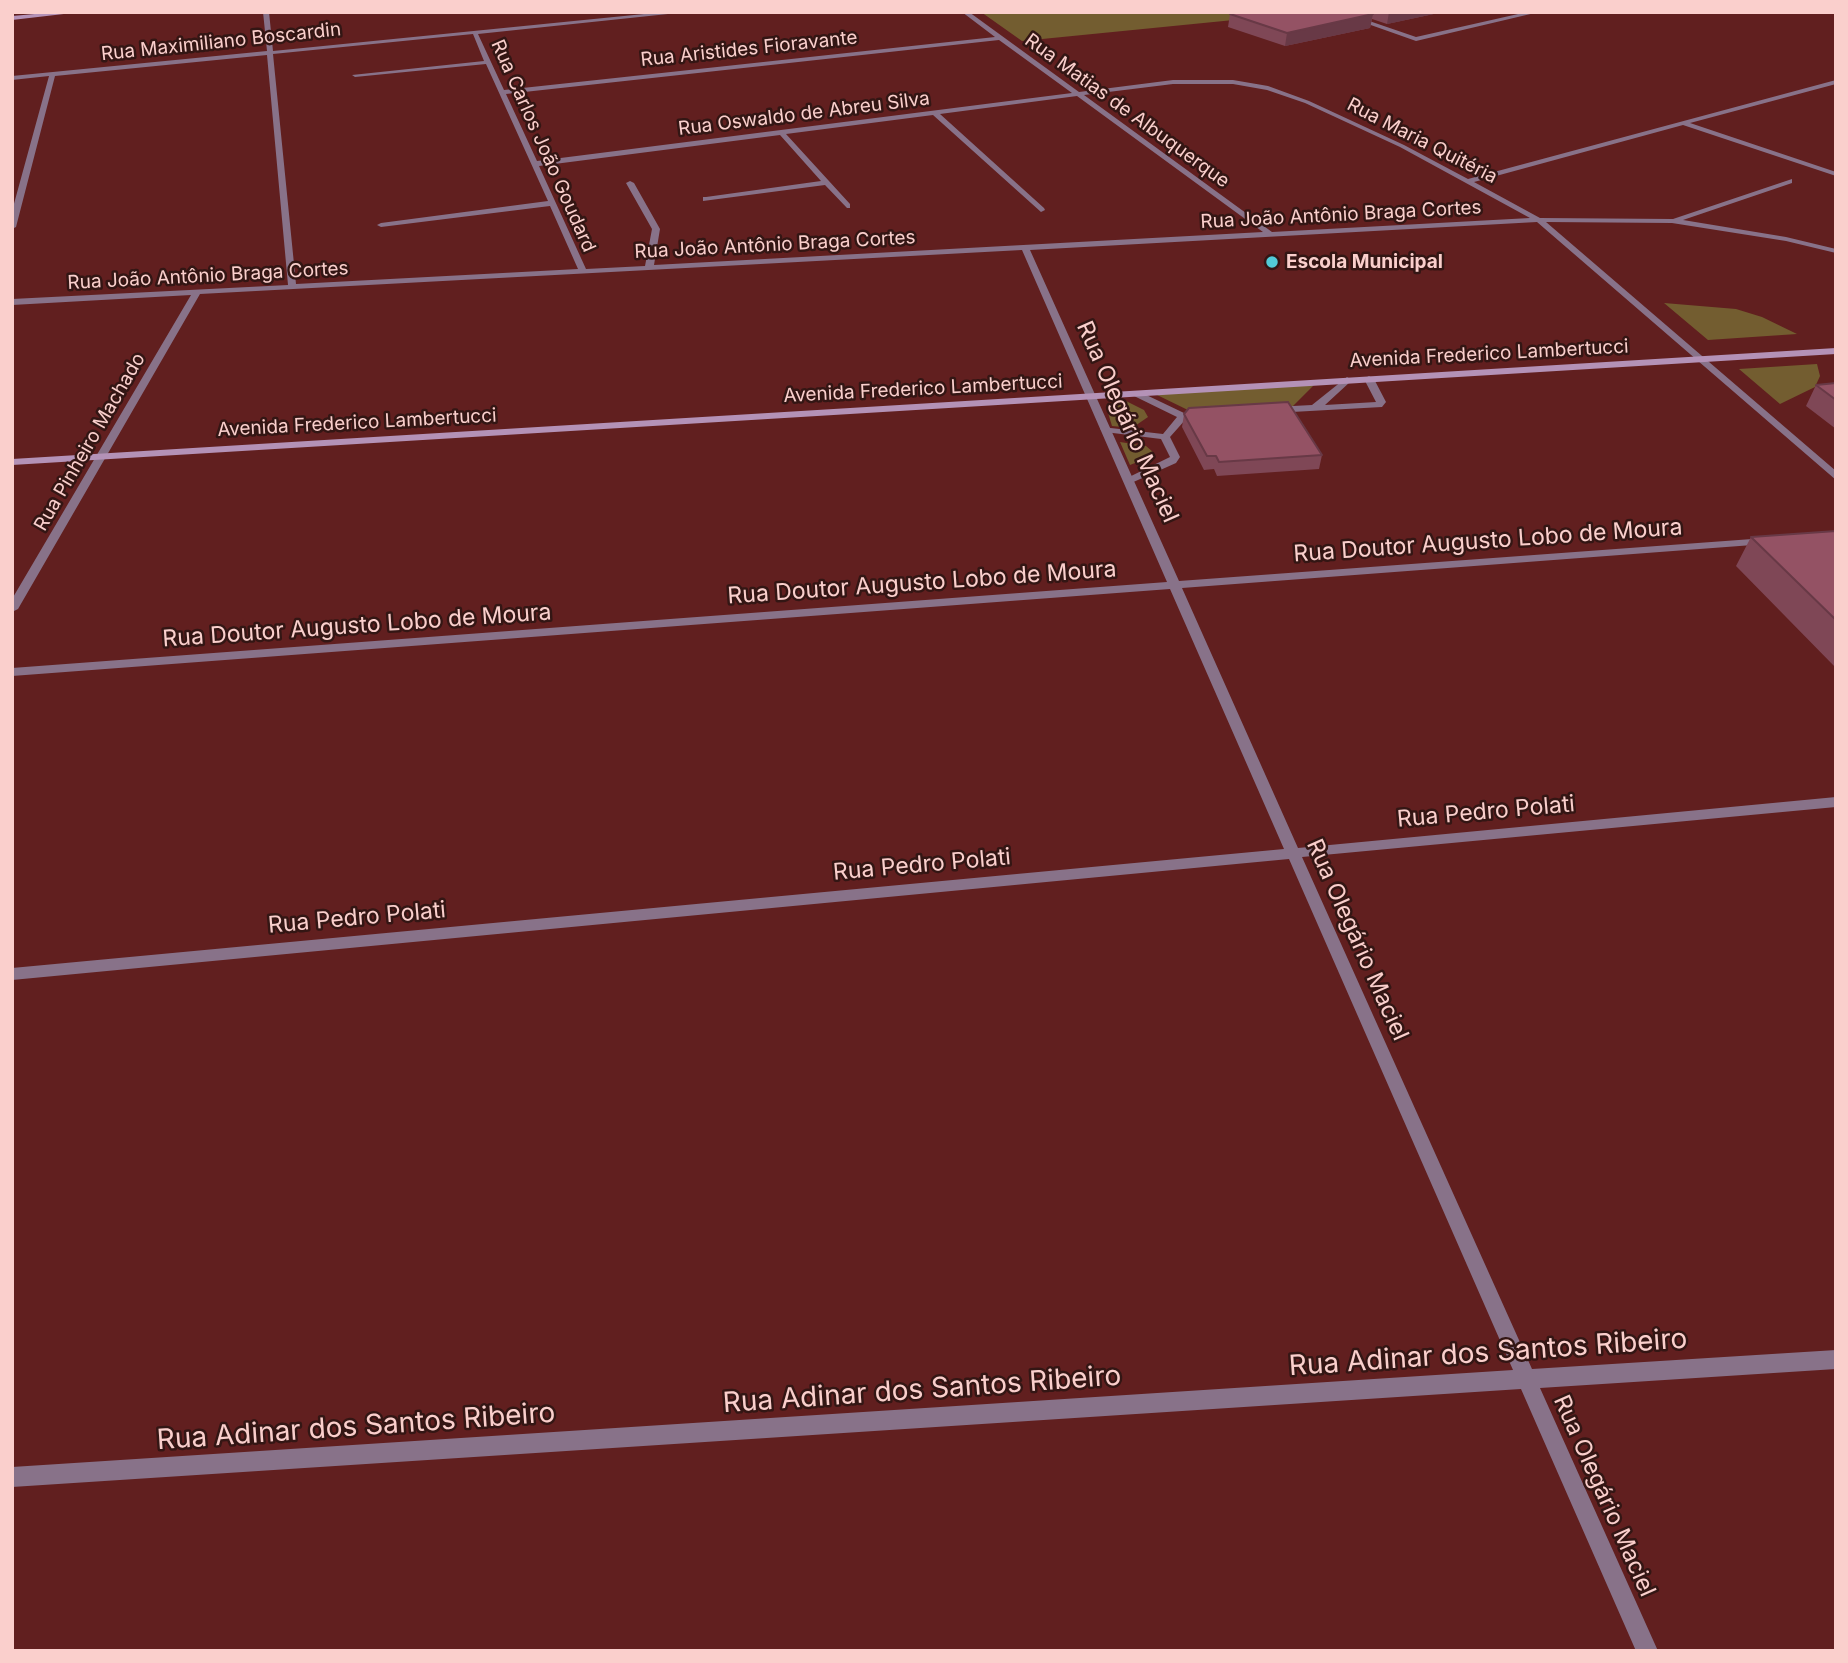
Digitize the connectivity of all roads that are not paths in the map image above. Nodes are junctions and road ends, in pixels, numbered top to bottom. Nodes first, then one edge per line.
1 (78, 12) edge
2 (265, 12) edge
3 (684, 12) edge
4 (965, 12) edge
5 (1337, 12) edge
6 (1532, 13) edge
7 (12, 18) edge
8 (475, 33) junction
9 (999, 38) junction
10 (269, 53) junction
11 (488, 62) junction
12 (52, 75) junction
13 (355, 75) dead end
14 (12, 78) edge
15 (1836, 82) edge
16 (502, 92) junction
17 (1079, 95) junction
18 (935, 113) junction
19 (1686, 124) junction
20 (782, 133) junction
21 (534, 164) junction
22 (1836, 174) edge
23 (1468, 181) junction
24 (1789, 181) dead end
25 (630, 183) dead end
26 (826, 183) junction
27 (706, 199) dead end
28 (552, 203) junction
29 (847, 206) dead end
30 (1041, 210) dead end
31 (1539, 220) junction
32 (1672, 221) junction
33 (381, 225) dead end
34 (12, 227) edge
35 (1270, 234) junction
36 (1025, 248) junction
37 (1836, 251) edge
38 (649, 268) junction
39 (583, 271) junction
40 (292, 287) junction
41 (197, 292) junction
42 (12, 302) edge
43 (1836, 351) edge
44 (1700, 359) junction
45 (1369, 379) junction
46 (1347, 380) junction
47 (1135, 393) junction
48 (1091, 396) junction
49 (1315, 408) junction
50 (1262, 411) edge
51 (1209, 414) edge
52 (1183, 416) junction
53 (1105, 429) junction
54 (1165, 438) junction
55 (101, 457) junction
56 (12, 462) edge
57 (1836, 477) edge
58 (1129, 481) junction
59 (1781, 540) edge
60 (1175, 586) junction
61 (12, 609) edge
62 (12, 672) edge
63 (1836, 802) edge
64 (1294, 853) junction
65 (12, 974) edge
66 (1836, 1359) edge
67 (1527, 1379) junction
68 (12, 1478) edge
69 (1647, 1651) edge

1 - 7 street
2 - 10 street
3 - 8 street, Rua Maximiliano Boscardin
4 - 9 street, Rua Matias de Albuquerque
5 - 6 street
8 - 10 street, Rua Maximiliano Boscardin
8 - 11 street, Rua Carlos João Goudard
9 - 16 street, Rua Aristides Fioravante
9 - 17 street, Rua Matias de Albuquerque
10 - 12 street, Rua Maximiliano Boscardin
10 - 40 street
11 - 13 street
11 - 16 street, Rua Carlos João Goudard
12 - 14 street, Rua Maximiliano Boscardin
12 - 34 street
15 - 19 street
16 - 21 street, Rua Carlos João Goudard
17 - 18 street, Rua Oswaldo de Abreu Silva
17 - 23 street, Rua Maria Quitéria
17 - 35 street, Rua Matias de Albuquerque
18 - 20 street, Rua Oswaldo de Abreu Silva
18 - 30 street
19 - 22 street
19 - 23 street
20 - 21 street, Rua Oswaldo de Abreu Silva
20 - 26 street
21 - 28 street, Rua Carlos João Goudard
23 - 31 street, Rua Maria Quitéria
24 - 32 street
25 - 38 street
26 - 27 street
26 - 29 street
28 - 33 street
28 - 39 street, Rua Carlos João Goudard
31 - 32 street, Rua João Antônio Braga Cortes
31 - 35 street, Rua João Antônio Braga Cortes
31 - 44 street, Rua Maria Quitéria
32 - 37 street
35 - 36 street, Rua João Antônio Braga Cortes
36 - 38 street, Rua João Antônio Braga Cortes
36 - 48 street, Rua Olegário Maciel
38 - 39 street, Rua João Antônio Braga Cortes
39 - 40 street, Rua João Antônio Braga Cortes
40 - 41 street, Rua João Antônio Braga Cortes
41 - 42 street, Rua João Antônio Braga Cortes
41 - 55 street, Rua Pinheiro Machado
43 - 44 street, Avenida Frederico Lambertucci
44 - 45 street, Avenida Frederico Lambertucci
44 - 57 street, Rua Maria Quitéria
45 - 46 street, Avenida Frederico Lambertucci
45 - 49 street
46 - 47 street, Avenida Frederico Lambertucci
46 - 49 street
47 - 48 street, Avenida Frederico Lambertucci
47 - 52 street
48 - 53 street, Rua Olegário Maciel
48 - 55 street, Avenida Frederico Lambertucci
49 - 50 street
51 - 52 street
52 - 54 street
53 - 54 street
53 - 58 street, Rua Olegário Maciel
54 - 58 street
55 - 56 street, Avenida Frederico Lambertucci
55 - 61 street, Rua Pinheiro Machado
58 - 60 street, Rua Olegário Maciel
59 - 60 street, Rua Doutor Augusto Lobo de Moura
60 - 62 street, Rua Doutor Augusto Lobo de Moura
60 - 64 street, Rua Olegário Maciel
63 - 64 street, Rua Pedro Polati
64 - 65 street, Rua Pedro Polati
64 - 67 street, Rua Olegário Maciel
66 - 67 street, Rua Adinar dos Santos Ribeiro
67 - 68 street, Rua Adinar dos Santos Ribeiro
67 - 69 street, Rua Olegário Maciel

